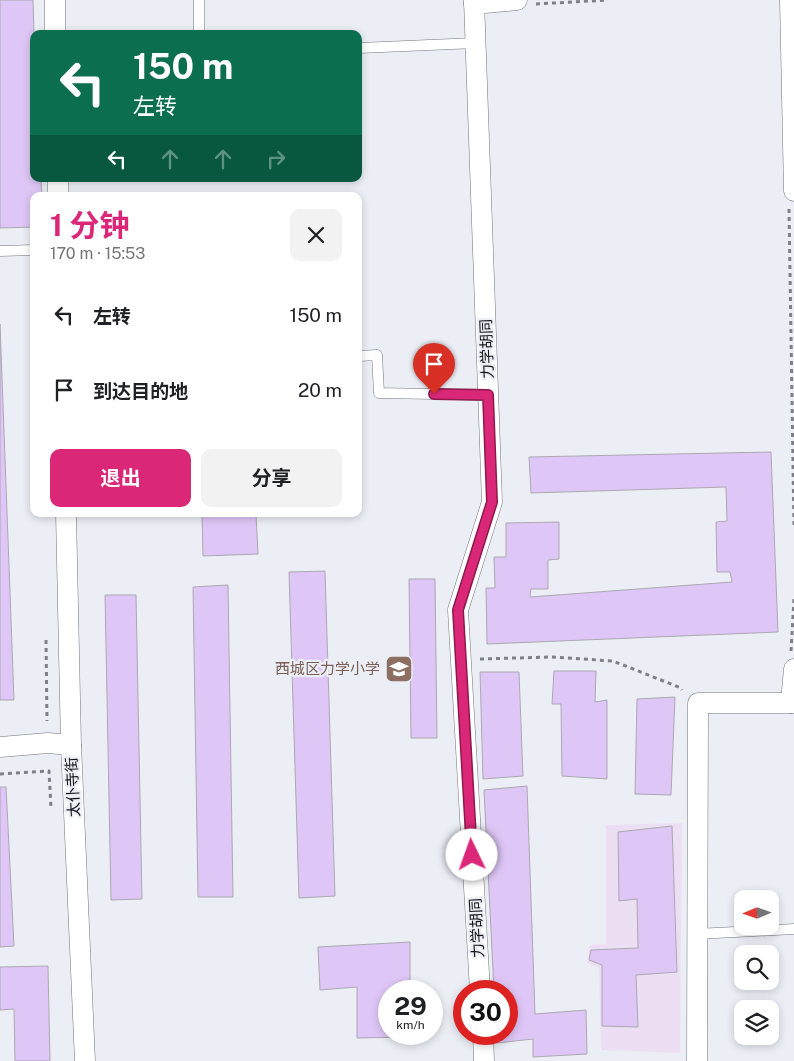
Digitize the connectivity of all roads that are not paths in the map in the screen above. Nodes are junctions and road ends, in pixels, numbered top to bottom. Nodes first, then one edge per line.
1 (55, 0) edge
2 (198, 0) edge
3 (790, 0) edge
4 (474, 2) edge
5 (523, 2) edge
6 (55, 30) edge
7 (199, 30) edge
8 (476, 43) junction
9 (362, 48) edge
10 (791, 200) edge
11 (30, 250) edge
12 (0, 252) edge
13 (362, 356) edge
14 (488, 395) junction
15 (66, 517) edge
16 (794, 669) edge
17 (793, 703) edge
18 (71, 745) junction
19 (0, 747) edge
20 (794, 929) edge
21 (696, 934) junction
22 (479, 980) edge
23 (483, 1045) edge
24 (86, 1061) edge
25 (484, 1061) edge
26 (697, 1061) edge

1 - 6 street
2 - 7 lane
3 - 10 street
4 - 5 street
4 - 8 street, 力学胡同
8 - 9 lane
8 - 14 street, 力学胡同
11 - 12 lane
13 - 14 lane
14 - 22 street, 力学胡同
15 - 18 street, 太仆寺街
16 - 17 street
17 - 21 street
18 - 19 street
18 - 24 street, 太仆寺街
20 - 21 lane
21 - 26 street
23 - 25 street

